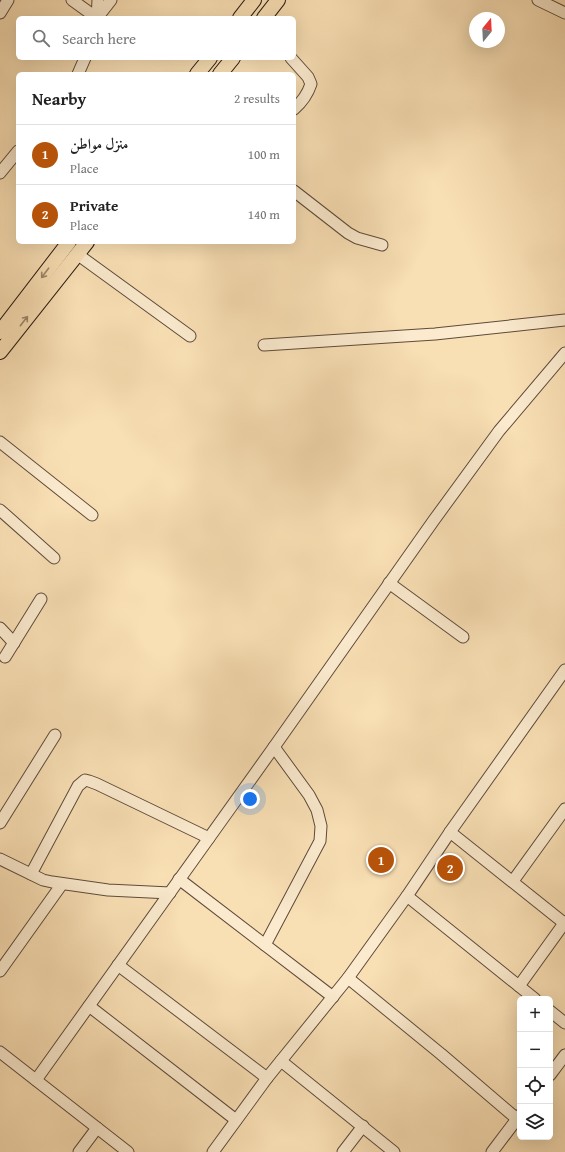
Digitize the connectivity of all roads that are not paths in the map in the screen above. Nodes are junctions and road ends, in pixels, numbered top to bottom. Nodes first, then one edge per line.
1 (8, 0) edge
2 (72, 0) edge
3 (98, 0) edge
4 (111, 0) edge
5 (254, 0) edge
6 (278, 0) edge
7 (538, 0) edge
8 (0, 13) edge
9 (565, 13) edge
10 (94, 16) edge
11 (97, 16) edge
12 (99, 16) edge
13 (242, 16) edge
14 (266, 16) edge
15 (85, 60) edge
16 (208, 60) edge
17 (231, 60) edge
18 (293, 60) edge
19 (79, 72) edge
20 (200, 72) edge
21 (222, 72) edge
22 (296, 108) edge
23 (16, 153) edge
24 (0, 173) edge
25 (296, 193) edge
26 (67, 244) edge
27 (85, 244) edge
28 (382, 246) dead end
29 (77, 254) junction
30 (565, 320) edge
31 (2, 326) edge
32 (190, 336) dead end
33 (264, 345) dead end
34 (0, 352) edge
35 (565, 353) edge
36 (0, 442) edge
37 (0, 510) edge
38 (92, 515) dead end
39 (54, 558) dead end
40 (389, 583) junction
41 (41, 599) dead end
42 (0, 628) edge
43 (464, 637) dead end
44 (14, 642) junction
45 (5, 658) dead end
46 (565, 670) edge
47 (55, 735) dead end
48 (274, 747) junction
49 (565, 809) edge
50 (0, 823) edge
51 (450, 832) junction
52 (209, 838) junction
53 (0, 859) edge
54 (31, 874) junction
55 (179, 879) junction
56 (513, 881) junction
57 (62, 884) junction
58 (170, 892) junction
59 (407, 896) junction
60 (565, 923) edge
61 (265, 945) junction
62 (118, 965) junction
63 (0, 971) edge
64 (348, 978) junction
65 (520, 986) junction
66 (532, 996) edge
67 (333, 997) junction
68 (89, 1006) junction
69 (553, 1013) edge
70 (565, 1023) edge
71 (0, 1052) edge
72 (565, 1055) edge
73 (281, 1061) junction
74 (553, 1071) edge
75 (267, 1078) junction
76 (36, 1080) junction
77 (517, 1115) edge
78 (236, 1120) junction
79 (517, 1120) edge
80 (363, 1126) junction
81 (97, 1128) junction
82 (79, 1152) edge
83 (128, 1152) edge
84 (213, 1152) edge
85 (343, 1152) edge
86 (394, 1152) edge
87 (492, 1152) edge

1 - 8 street
2 - 10 street
3 - 11 street
4 - 12 street
5 - 13 main road
6 - 14 main road
7 - 9 street
15 - 19 street
16 - 20 main road
17 - 21 main road
18 - 22 street
23 - 24 street
25 - 28 street
26 -> 31 main road
27 - 29 main road
29 - 32 street
34 -> 29 main road
30 - 33 street
35 - 40 street
36 - 38 street
37 - 39 street
40 - 43 street
40 - 48 street
41 - 44 street
42 - 44 street
44 - 45 street
46 - 51 street
47 - 50 street
48 - 52 street
48 - 61 street
49 - 56 street
51 - 56 street
51 - 59 street
52 - 54 street
52 - 55 street
53 - 54 street
54 - 57 street
55 - 58 street
55 - 61 street
56 - 60 street
57 - 58 street
57 - 63 street
58 - 62 street
59 - 64 street
59 - 65 street
60 - 65 street
61 - 67 street
62 - 68 street
62 - 75 street
64 - 67 street
64 - 77 street
65 - 66 street
67 - 73 street
68 - 76 street
68 - 78 street
69 - 70 street
71 - 76 street
72 - 74 street
73 - 75 street
73 - 80 street
75 - 78 street
76 - 81 street
78 - 84 street
79 - 87 street
80 - 85 street
80 - 86 street
81 - 82 street
81 - 83 street

